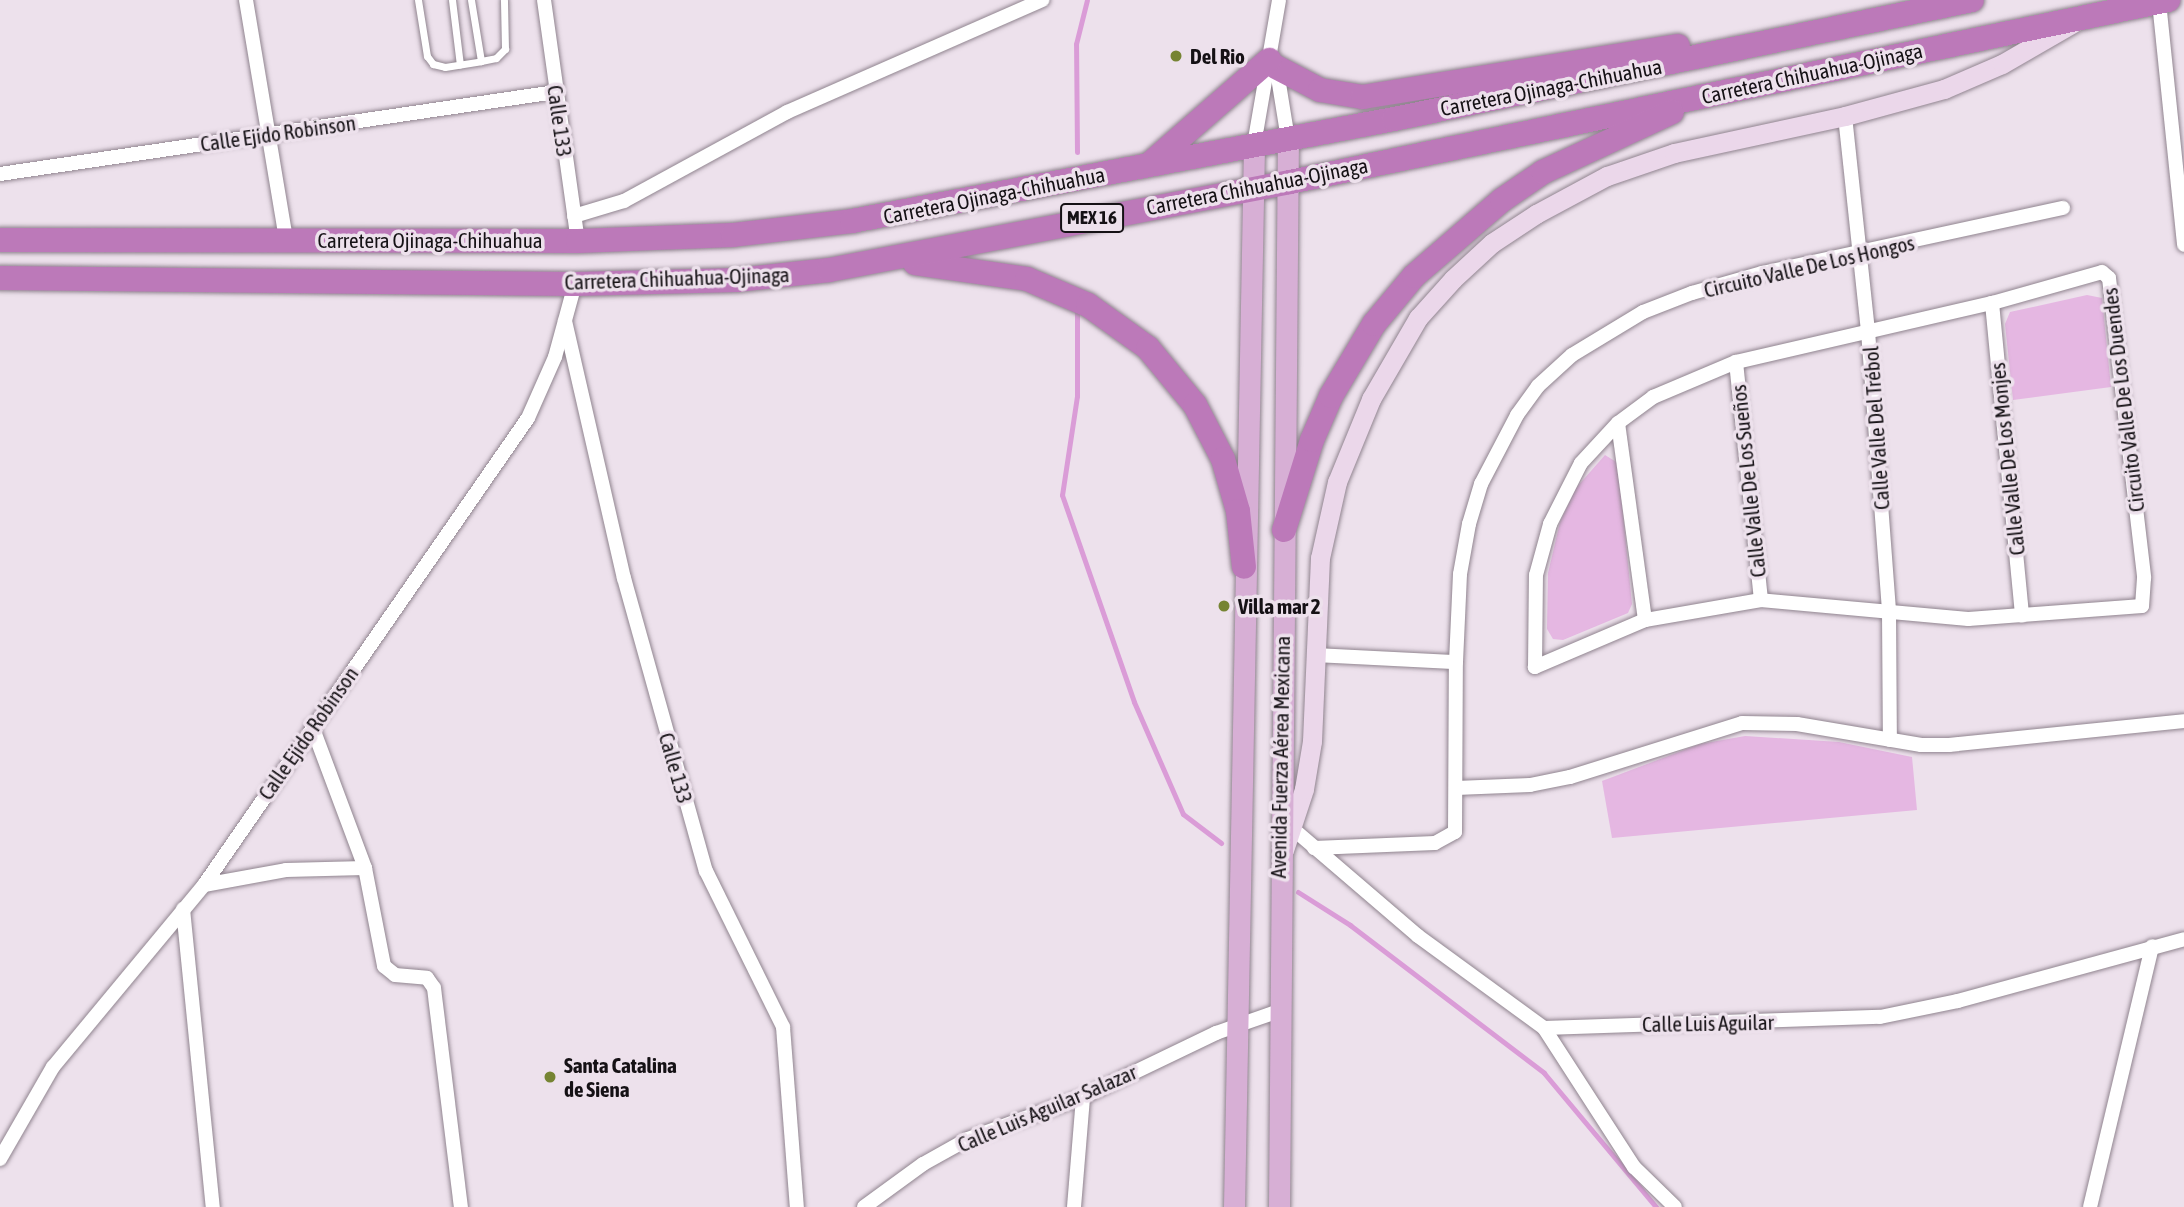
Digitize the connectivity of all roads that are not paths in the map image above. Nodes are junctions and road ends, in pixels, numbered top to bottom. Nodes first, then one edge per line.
1 (246, 0) edge
2 (418, 0) edge
3 (452, 0) edge
4 (471, 0) edge
5 (504, 0) edge
6 (544, 0) edge
7 (1042, 0) edge
8 (1279, 0) edge
9 (1972, 0) edge
10 (2163, 1) edge
11 (1007, 7) edge
12 (2086, 16) junction
13 (1737, 50) junction
14 (1272, 58) junction
15 (481, 61) junction
16 (460, 65) junction
17 (1642, 69) junction
18 (555, 92) junction
19 (1722, 92) junction
20 (1650, 106) junction
21 (1845, 117) junction
22 (265, 134) junction
23 (1288, 139) junction
24 (1254, 145) junction
25 (1149, 165) junction
26 (0, 174) edge
27 (1290, 182) junction
28 (1254, 187) junction
29 (2063, 208) dead end
30 (574, 216) junction
31 (0, 240) edge
32 (286, 240) junction
33 (578, 241) junction
34 (2184, 245) edge
35 (1858, 251) junction
36 (879, 261) junction
37 (0, 278) edge
38 (575, 284) junction
39 (1992, 303) junction
40 (565, 319) junction
41 (1868, 331) junction
42 (1736, 362) junction
43 (1618, 423) junction
44 (1284, 530) junction
45 (1244, 567) junction
46 (1761, 600) junction
47 (1889, 612) junction
48 (2022, 616) junction
49 (1645, 620) junction
50 (1317, 655) junction
51 (1456, 662) junction
52 (2184, 721) edge
53 (312, 726) junction
54 (1890, 740) junction
55 (1456, 788) junction
56 (1292, 828) junction
57 (1314, 848) junction
58 (1279, 864) junction
59 (365, 868) junction
60 (204, 886) junction
61 (183, 909) junction
62 (2184, 939) edge
63 (2152, 946) junction
64 (1279, 1011) junction
65 (1239, 1025) junction
66 (1544, 1028) junction
67 (1083, 1097) junction
68 (0, 1159) edge
69 (213, 1207) edge
70 (461, 1207) edge
71 (797, 1207) edge
72 (864, 1207) edge
73 (1074, 1207) edge
74 (1234, 1207) edge
75 (1279, 1207) edge
76 (1675, 1207) edge
77 (2090, 1207) edge

1 - 22 street
2 - 16 lane
3 - 16 lane
4 - 15 lane
5 - 15 lane
6 - 18 street, Calle 133
7 - 11 street
8 - 14 street
9 - 13 highway, Carretera Ojinaga-Chihuahua / MEX 16
10 - 12 highway, Carretera Chihuahua-Ojinaga / MEX 16
10 - 34 street
11 - 30 street
12 - 19 highway, Carretera Chihuahua-Ojinaga / MEX 16
12 - 21 street
13 - 14 highway
13 - 17 highway, Carretera Ojinaga-Chihuahua / MEX 16
14 - 23 street
14 - 24 street
14 - 25 highway
15 - 16 lane
17 - 20 highway
17 - 23 highway, Carretera Ojinaga-Chihuahua / MEX 16
18 - 22 street, Calle Ejido Robinson
18 - 30 street, Calle 133
19 - 20 highway, Carretera Chihuahua-Ojinaga / MEX 16
19 - 44 highway
20 - 27 highway, Carretera Chihuahua-Ojinaga / MEX 16
21 - 35 street, Calle Valle Del Trébol
21 - 50 street
22 - 26 street, Calle Ejido Robinson
22 - 32 street
23 - 24 highway, Carretera Ojinaga-Chihuahua / MEX 16
23 - 27 main road, Avenida Fuerza Aérea Mexicana
24 - 25 highway, Carretera Ojinaga-Chihuahua / MEX 16
24 - 28 main road, Avenida Fuerza Aérea Mexicana
25 - 33 highway, Carretera Ojinaga-Chihuahua / MEX 16
27 - 28 highway, Carretera Chihuahua-Ojinaga / MEX 16
27 - 44 main road, Avenida Fuerza Aérea Mexicana
28 - 36 highway, Carretera Chihuahua-Ojinaga / MEX 16
28 - 45 main road, Avenida Fuerza Aérea Mexicana
29 - 35 street, Circuito Valle De Los Hongos
30 - 33 street, Calle 133
31 - 32 highway, Carretera Ojinaga-Chihuahua / MEX 16
32 - 33 highway, Carretera Ojinaga-Chihuahua / MEX 16
35 - 41 street, Calle Valle Del Trébol
35 - 51 street, Circuito Valle De Los Hongos
36 - 38 highway, Carretera Chihuahua-Ojinaga / MEX 16
36 - 45 highway
37 - 38 highway, Carretera Chihuahua-Ojinaga / MEX 16
38 - 40 street, Calle Ejido Robinson
39 - 41 street, Circuito Valle De Los Duendes
39 - 48 street, Calle Valle De Los Monjes
39 - 48 street, Circuito Valle De Los Duendes
40 - 53 street, Calle Ejido Robinson
40 - 71 street, Calle 133
41 - 42 street, Circuito Valle De Los Duendes
41 - 47 street, Calle Valle Del Trébol
42 - 43 street, Circuito Valle De Los Duendes
42 - 46 street, Calle Valle De Los Sueños
43 - 49 street
43 - 49 street, Circuito Valle De Los Duendes
44 - 58 main road, Avenida Fuerza Aérea Mexicana
45 - 65 main road, Avenida Fuerza Aérea Mexicana
46 - 47 street, Circuito Valle De Los Duendes
46 - 49 street, Circuito Valle De Los Duendes
47 - 48 street, Circuito Valle De Los Duendes
47 - 54 street, Calle Valle Del Trébol
50 - 51 street
50 - 56 street
51 - 55 street, Circuito Valle De Los Hongos
52 - 54 street
53 - 59 street
53 - 60 street, Calle Ejido Robinson
54 - 55 street
55 - 57 street, Circuito Valle De Los Hongos
56 - 57 street
56 - 58 street
57 - 66 street
58 - 64 main road, Avenida Fuerza Aérea Mexicana
59 - 60 street
59 - 70 street
60 - 61 street, Calle Ejido Robinson
61 - 68 street, Calle Ejido Robinson
61 - 69 street
62 - 63 street, Calle Luis Aguilar
63 - 66 street, Calle Luis Aguilar
63 - 77 street
64 - 65 street, Calle Luis Aguilar Salazar
64 - 75 main road, Avenida Fuerza Aérea Mexicana
65 - 67 street, Calle Luis Aguilar Salazar
65 - 74 main road, Avenida Fuerza Aérea Mexicana
66 - 76 street
67 - 72 street, Calle Luis Aguilar Salazar
67 - 73 street

